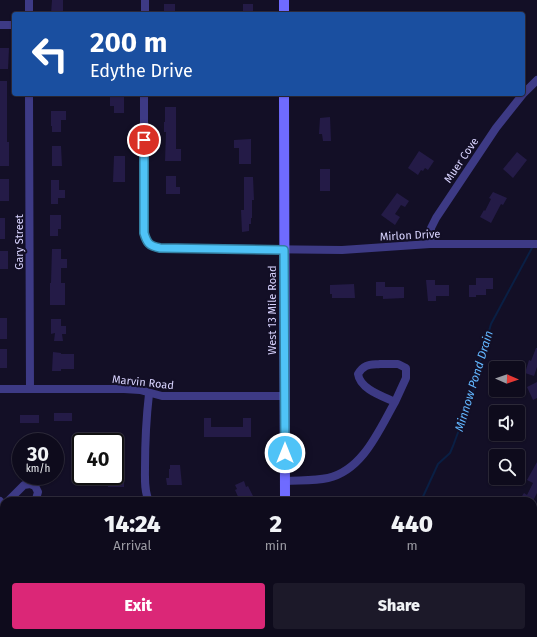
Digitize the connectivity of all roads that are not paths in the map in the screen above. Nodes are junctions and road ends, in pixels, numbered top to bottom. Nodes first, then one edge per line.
1 (29, 0) edge
2 (145, 0) edge
3 (284, 0) edge
4 (29, 12) edge
5 (145, 12) edge
6 (284, 12) edge
7 (0, 25) edge
8 (12, 25) edge
9 (537, 80) edge
10 (525, 92) edge
11 (30, 96) edge
12 (144, 96) edge
13 (284, 96) edge
14 (521, 96) edge
15 (430, 244) junction
16 (537, 244) edge
17 (284, 250) junction
18 (0, 389) edge
19 (30, 389) junction
20 (149, 394) junction
21 (285, 396) junction
22 (395, 402) junction
23 (285, 481) junction
24 (12, 497) edge
25 (37, 497) edge
26 (147, 497) edge
27 (285, 497) edge

1 - 4 street
2 - 5 street
3 - 6 street
7 - 8 street
9 - 10 street, Muer Cove
11 - 19 street, Gary Street
12 - 17 street, Mirlon Drive
13 - 17 street, West 13 Mile Road
14 - 15 street, Muer Cove
15 - 16 street, Mirlon Drive
15 - 17 street, Mirlon Drive
17 - 21 street, West 13 Mile Road
18 - 19 street, Marvin Road
19 - 20 street, Marvin Road
20 - 21 street, Marvin Road
20 - 26 street
21 - 23 street, West 13 Mile Road
22 - 22 street
22 - 23 street
23 - 27 street, West 13 Mile Road
24 - 25 street

